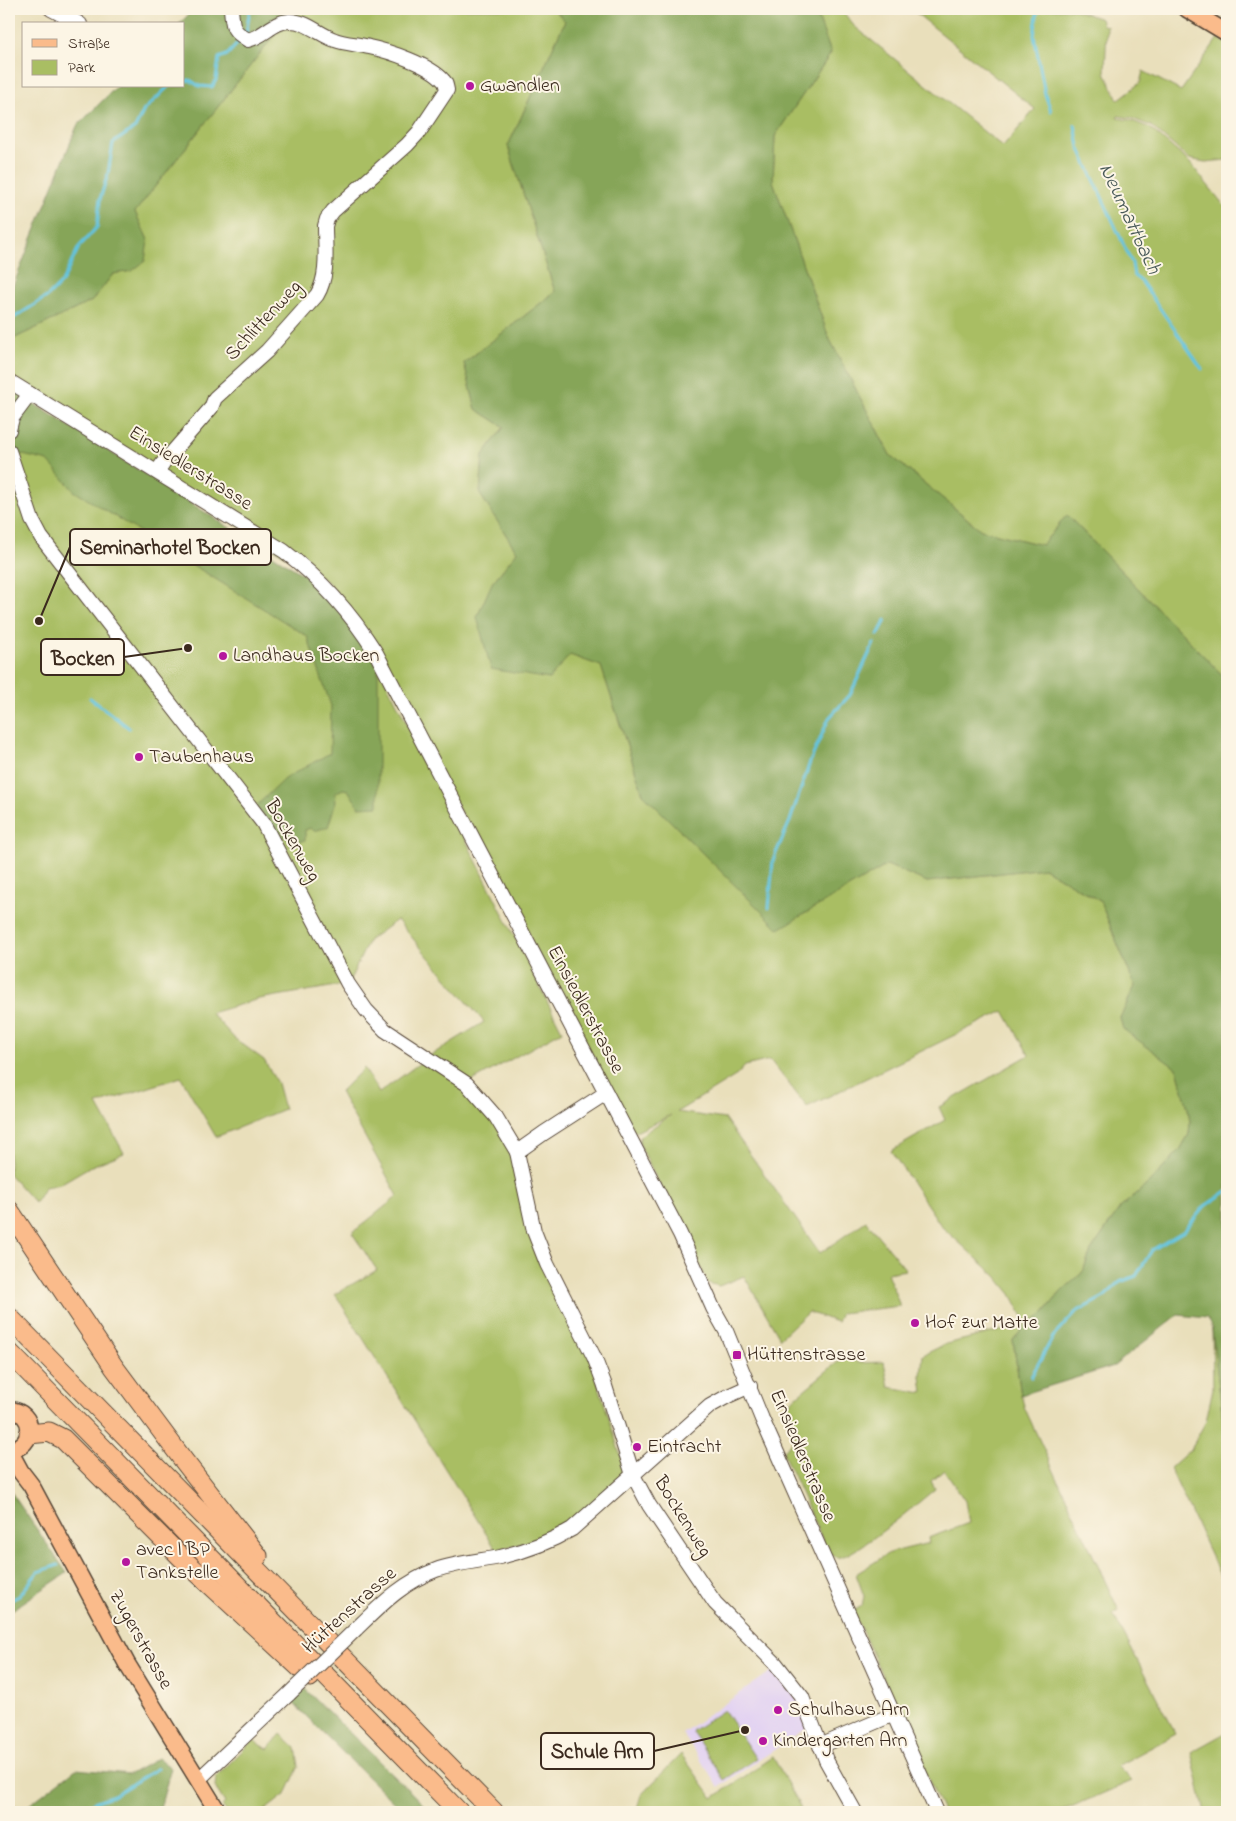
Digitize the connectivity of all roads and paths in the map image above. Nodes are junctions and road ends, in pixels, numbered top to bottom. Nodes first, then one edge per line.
1 (51, 9) edge
2 (230, 9) edge
3 (1187, 9) edge
4 (76, 22) edge
5 (1227, 32) edge
6 (9, 381) edge
7 (30, 394) junction
8 (9, 430) edge
9 (9, 451) edge
10 (157, 472) junction
11 (606, 1093) junction
12 (517, 1152) junction
13 (9, 1210) edge
14 (9, 1317) edge
15 (9, 1352) edge
16 (750, 1386) junction
17 (10, 1409) edge
18 (17, 1445) edge
19 (632, 1475) junction
20 (320, 1635) junction
21 (894, 1714) junction
22 (820, 1746) junction
23 (198, 1780) junction
24 (452, 1806) edge
25 (218, 1812) edge
26 (494, 1812) edge
27 (855, 1812) edge
28 (937, 1812) edge

1 - 4 street
2 - 10 street, Schlittenweg
3 - 5 main road
6 - 7 street, Einsiedlerstrasse
7 - 8 street
7 - 10 street, Einsiedlerstrasse
9 - 12 street, Bockenweg
10 - 11 street, Einsiedlerstrasse
11 - 12 street
11 - 16 street, Einsiedlerstrasse
12 - 19 street, Bockenweg
13 - 20 highway
14 - 20 highway
15 - 24 highway
16 - 19 street, Hüttenstrasse
16 - 21 street, Einsiedlerstrasse
17 - 18 main road, Zugerstrasse
18 - 23 main road, Zugerstrasse
18 - 24 highway
19 - 22 street, Bockenweg
19 - 23 street, Hüttenstrasse, bridge
20 - 26 highway
21 - 22 street
21 - 28 street, Einsiedlerstrasse
22 - 27 street, Bockenweg
23 - 25 main road, Zugerstrasse

